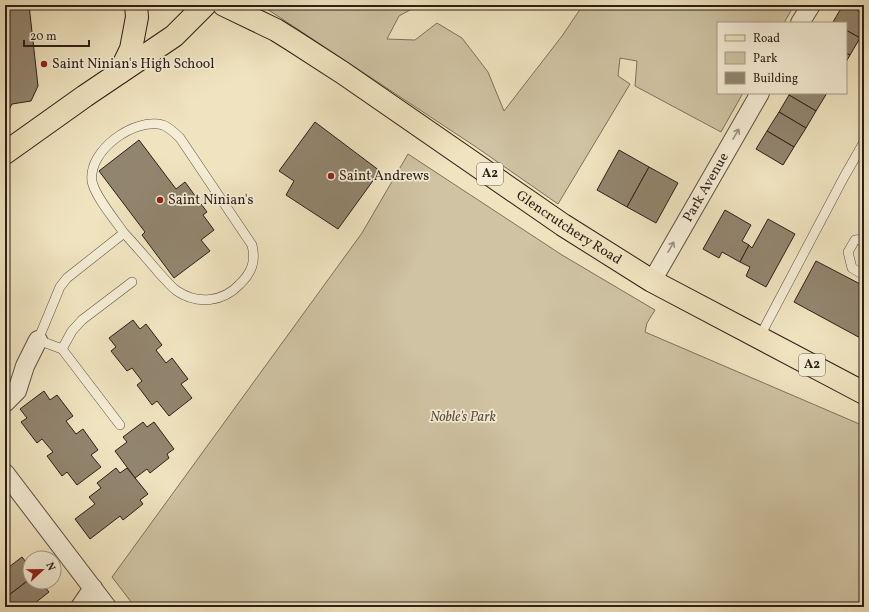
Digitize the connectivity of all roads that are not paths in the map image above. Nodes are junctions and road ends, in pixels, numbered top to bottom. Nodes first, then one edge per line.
1 (136, 5) edge
2 (205, 5) edge
3 (224, 5) edge
4 (811, 5) edge
5 (801, 22) edge
6 (120, 72) junction
7 (759, 94) edge
8 (864, 142) edge
9 (5, 153) edge
10 (124, 233) junction
11 (864, 239) edge
12 (864, 275) edge
13 (652, 281) junction
14 (132, 282) dead end
15 (758, 338) junction
16 (38, 340) junction
17 (62, 349) junction
18 (864, 393) edge
19 (5, 403) edge
20 (120, 425) dead end
21 (5, 473) edge
22 (93, 588) junction
23 (80, 607) edge
24 (107, 607) edge

1 - 6 main road
2 - 6 main road
3 - 13 main road, Glencrutchery Road / A2
4 - 5 street
6 - 9 main road
13 -> 7 street, Park Avenue
8 - 15 lane
10 - 10 lane
10 - 16 lane
11 - 12 lane
13 - 15 main road, Glencrutchery Road / A2
14 - 17 lane
15 - 18 main road, Glencrutchery Road / A2
16 - 17 lane
16 - 19 street
17 - 20 lane
21 - 22 street
22 - 23 street
22 - 24 street

